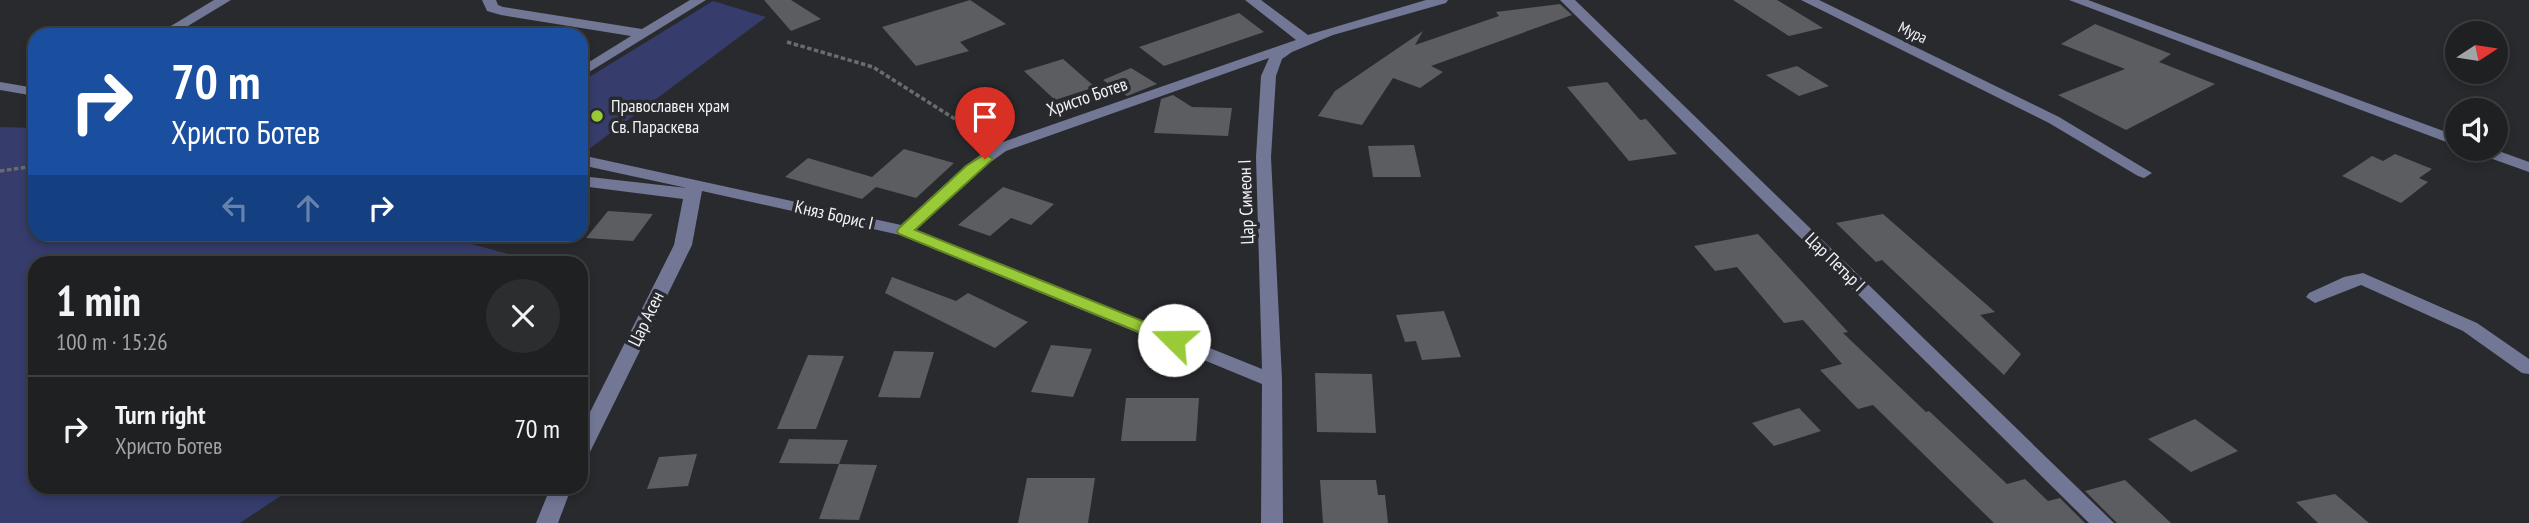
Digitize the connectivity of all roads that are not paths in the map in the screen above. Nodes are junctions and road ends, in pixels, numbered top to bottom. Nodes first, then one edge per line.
1 (224, 0) edge
2 (489, 0) edge
3 (699, 0) edge
4 (1252, 0) edge
5 (1441, 0) edge
6 (1567, 0) edge
7 (1808, 0) edge
8 (2076, 0) edge
9 (175, 28) edge
10 (644, 34) junction
11 (1306, 40) junction
12 (588, 69) edge
13 (0, 86) edge
14 (28, 91) edge
15 (2445, 137) edge
16 (2508, 159) edge
17 (588, 162) edge
18 (2529, 167) edge
19 (2144, 173) dead end
20 (588, 182) edge
21 (695, 190) junction
22 (905, 231) junction
23 (2315, 297) dead end
24 (2529, 368) edge
25 (1272, 380) junction
26 (588, 436) edge
27 (559, 494) edge
28 (548, 523) edge
29 (1272, 523) edge
30 (2103, 523) edge

1 - 9 street
2 - 10 street
3 - 10 street
4 - 11 street
5 - 11 street, Цар Симеон I
6 - 30 street, Цар Петър I
7 - 19 street, Мура
8 - 15 street
10 - 12 street
11 - 22 street, Христо Ботев
11 - 25 street, Цар Симеон I
13 - 14 street
16 - 18 street
17 - 21 street, Княз Борис I
20 - 21 street
21 - 22 street, Княз Борис I
21 - 26 street, Цар Асен
22 - 25 street, Княз Борис I
23 - 24 street
25 - 29 street, Цар Симеон I
27 - 28 street

